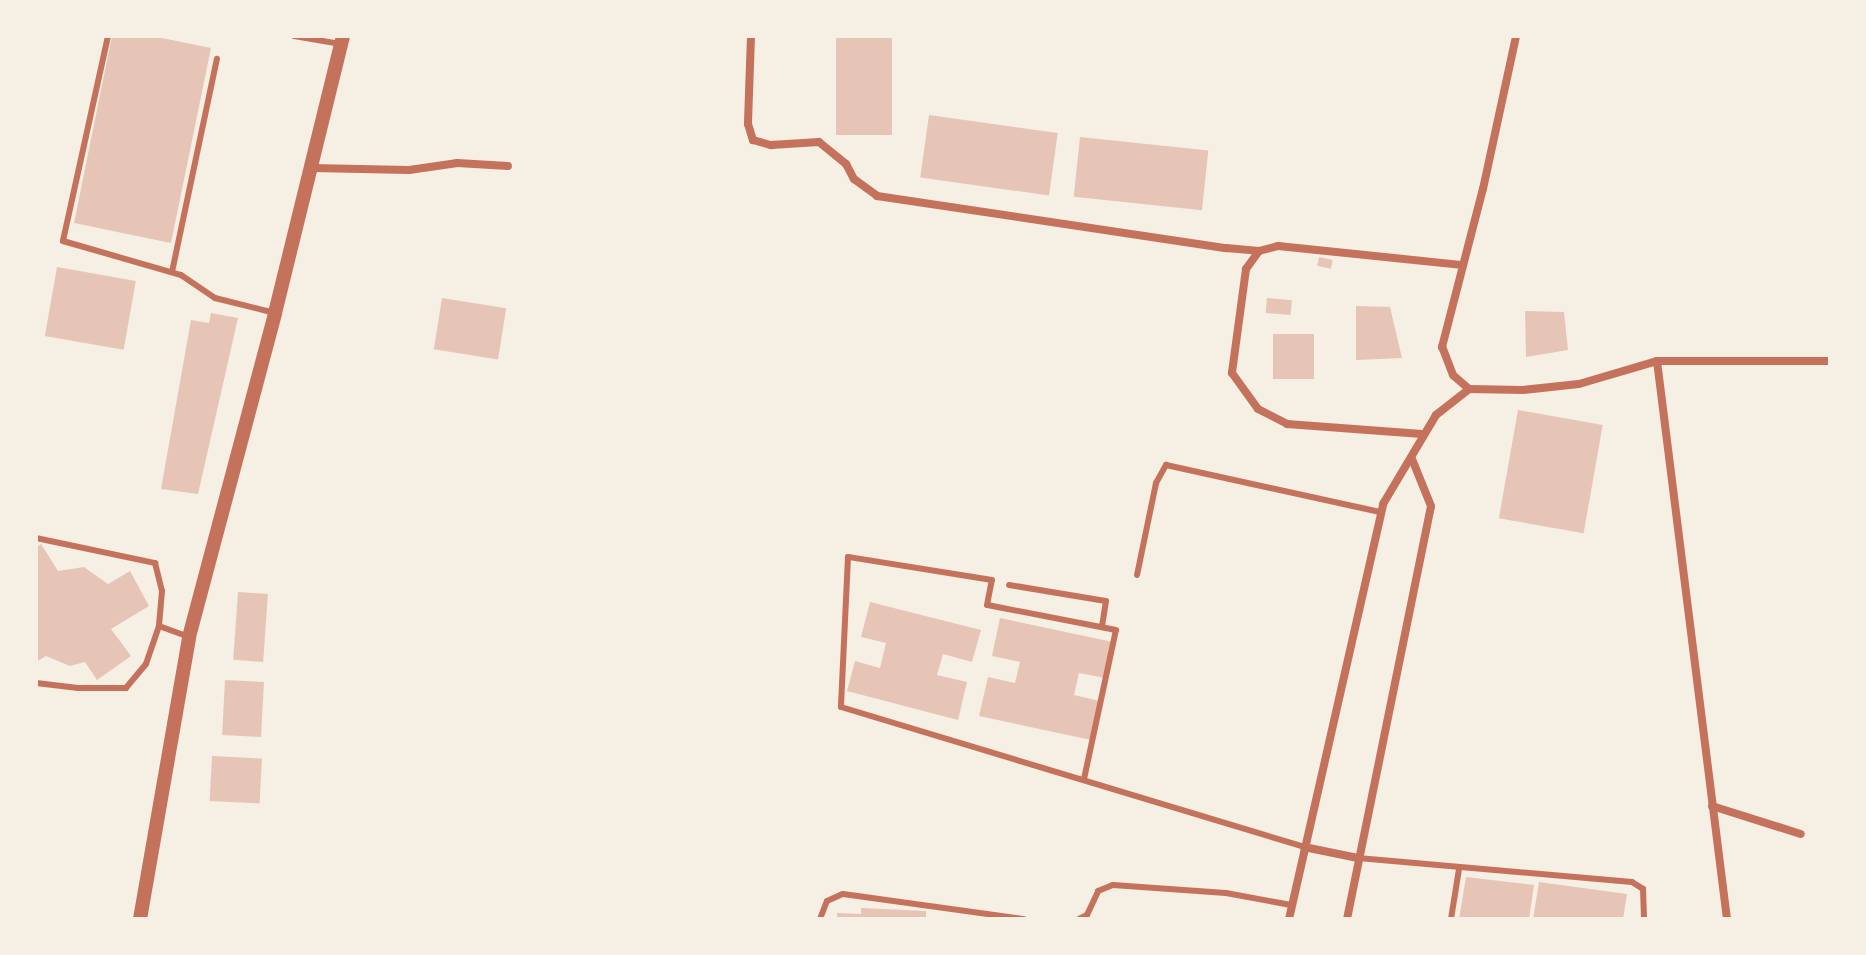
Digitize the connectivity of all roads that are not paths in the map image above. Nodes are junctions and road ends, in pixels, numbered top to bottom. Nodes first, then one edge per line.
1 (108, 36) edge
2 (294, 36) edge
3 (751, 36) edge
4 (1516, 36) edge
5 (342, 40) edge
6 (217, 59) dead end
7 (508, 166) dead end
8 (312, 168) junction
9 (1259, 251) junction
10 (1463, 265) junction
11 (172, 272) junction
12 (275, 313) junction
13 (1657, 361) junction
14 (1830, 361) edge
15 (1469, 389) junction
16 (1422, 434) junction
17 (1412, 459) junction
18 (1380, 512) junction
19 (36, 538) edge
20 (1137, 575) dead end
21 (1009, 585) dead end
22 (159, 626) junction
23 (1102, 627) junction
24 (189, 637) junction
25 (36, 683) edge
26 (1084, 779) junction
27 (1712, 806) junction
28 (1801, 834) dead end
29 (1304, 847) junction
30 (1358, 858) junction
31 (1459, 869) junction
32 (1291, 905) junction
33 (140, 919) edge
34 (820, 919) edge
35 (1024, 919) edge
36 (1079, 919) edge
37 (1289, 919) edge
38 (1347, 919) edge
39 (1451, 919) edge
40 (1644, 919) edge
41 (1727, 919) edge

1 - 11 lane
2 - 5 lane
3 - 9 street
4 - 10 street
5 - 8 street
6 - 11 lane
7 - 8 street
8 - 12 street
9 - 10 street
9 - 16 street
10 - 15 street
11 - 12 lane
12 - 24 street
13 - 14 street
13 - 15 street
13 - 27 street
15 - 16 street
16 - 17 street
17 - 18 street
17 - 30 street
18 - 20 lane
18 - 29 street
19 - 22 lane
21 - 23 lane
22 - 24 lane
22 - 25 lane
23 - 26 lane
23 - 26 lane
24 - 33 street
26 - 29 lane
27 - 28 street
27 - 41 street
29 - 30 street
29 - 32 street
30 - 31 lane
30 - 38 street
31 - 39 lane
31 - 40 lane
32 - 36 lane
32 - 37 street
34 - 35 lane

